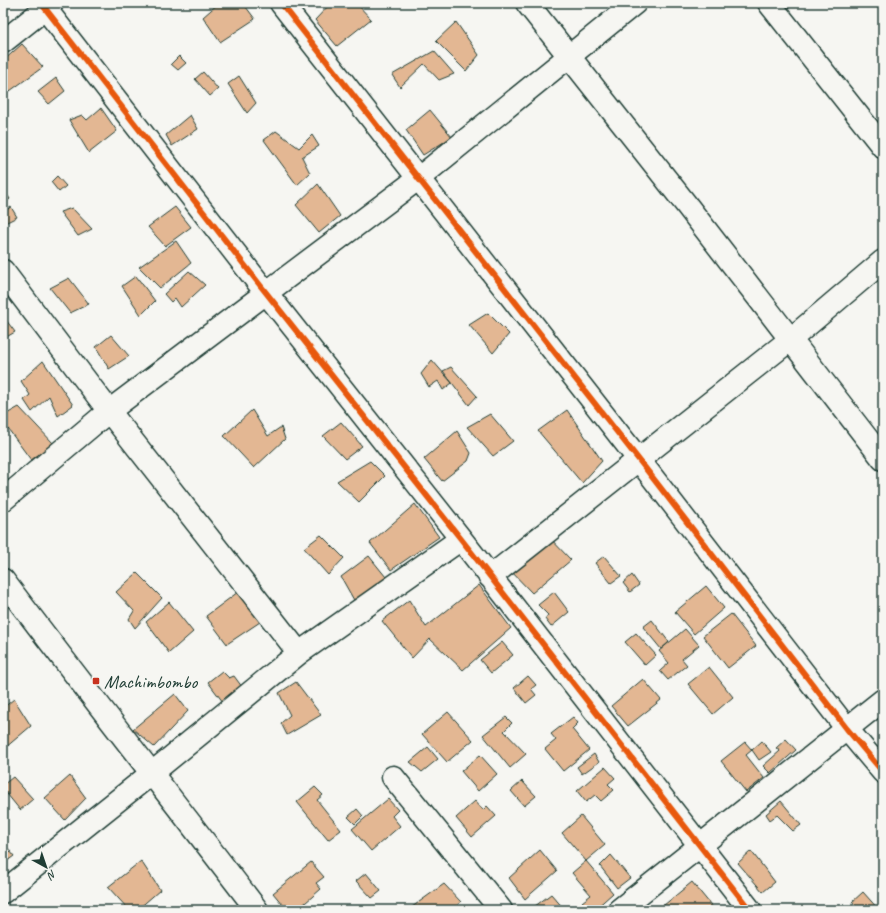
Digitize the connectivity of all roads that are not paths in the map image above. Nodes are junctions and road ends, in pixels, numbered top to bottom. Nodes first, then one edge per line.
1 (281, 3) edge
2 (527, 3) edge
3 (635, 3) edge
4 (769, 3) edge
5 (46, 5) edge
6 (3, 42) edge
7 (569, 57) junction
8 (883, 147) edge
9 (419, 178) junction
10 (883, 261) edge
11 (3, 271) edge
12 (266, 292) junction
13 (791, 339) junction
14 (109, 411) junction
15 (883, 459) edge
16 (639, 460) junction
17 (3, 500) edge
18 (461, 539) junction
19 (490, 576) junction
20 (3, 580) edge
21 (299, 653) junction
22 (883, 700) edge
23 (847, 729) junction
24 (883, 772) edge
25 (152, 773) junction
26 (393, 777) dead end
27 (700, 846) junction
28 (3, 892) edge
29 (257, 910) edge
30 (501, 910) edge
31 (620, 910) edge
32 (750, 910) edge

1 - 9 street
2 - 7 street
3 - 7 street
4 - 8 street
5 - 6 street
5 - 12 street
7 - 9 street
7 - 13 street
9 - 12 street
9 - 16 street
10 - 13 street
11 - 14 street
12 - 14 street
12 - 18 street
13 - 15 street
13 - 16 street
14 - 17 street
14 - 21 street
16 - 19 street
16 - 23 street
18 - 19 street
18 - 21 street
19 - 27 street
20 - 25 street
21 - 25 street
22 - 23 street
23 - 24 street
23 - 27 street
25 - 28 street
25 - 29 street
26 - 30 street
27 - 31 street
27 - 32 street

